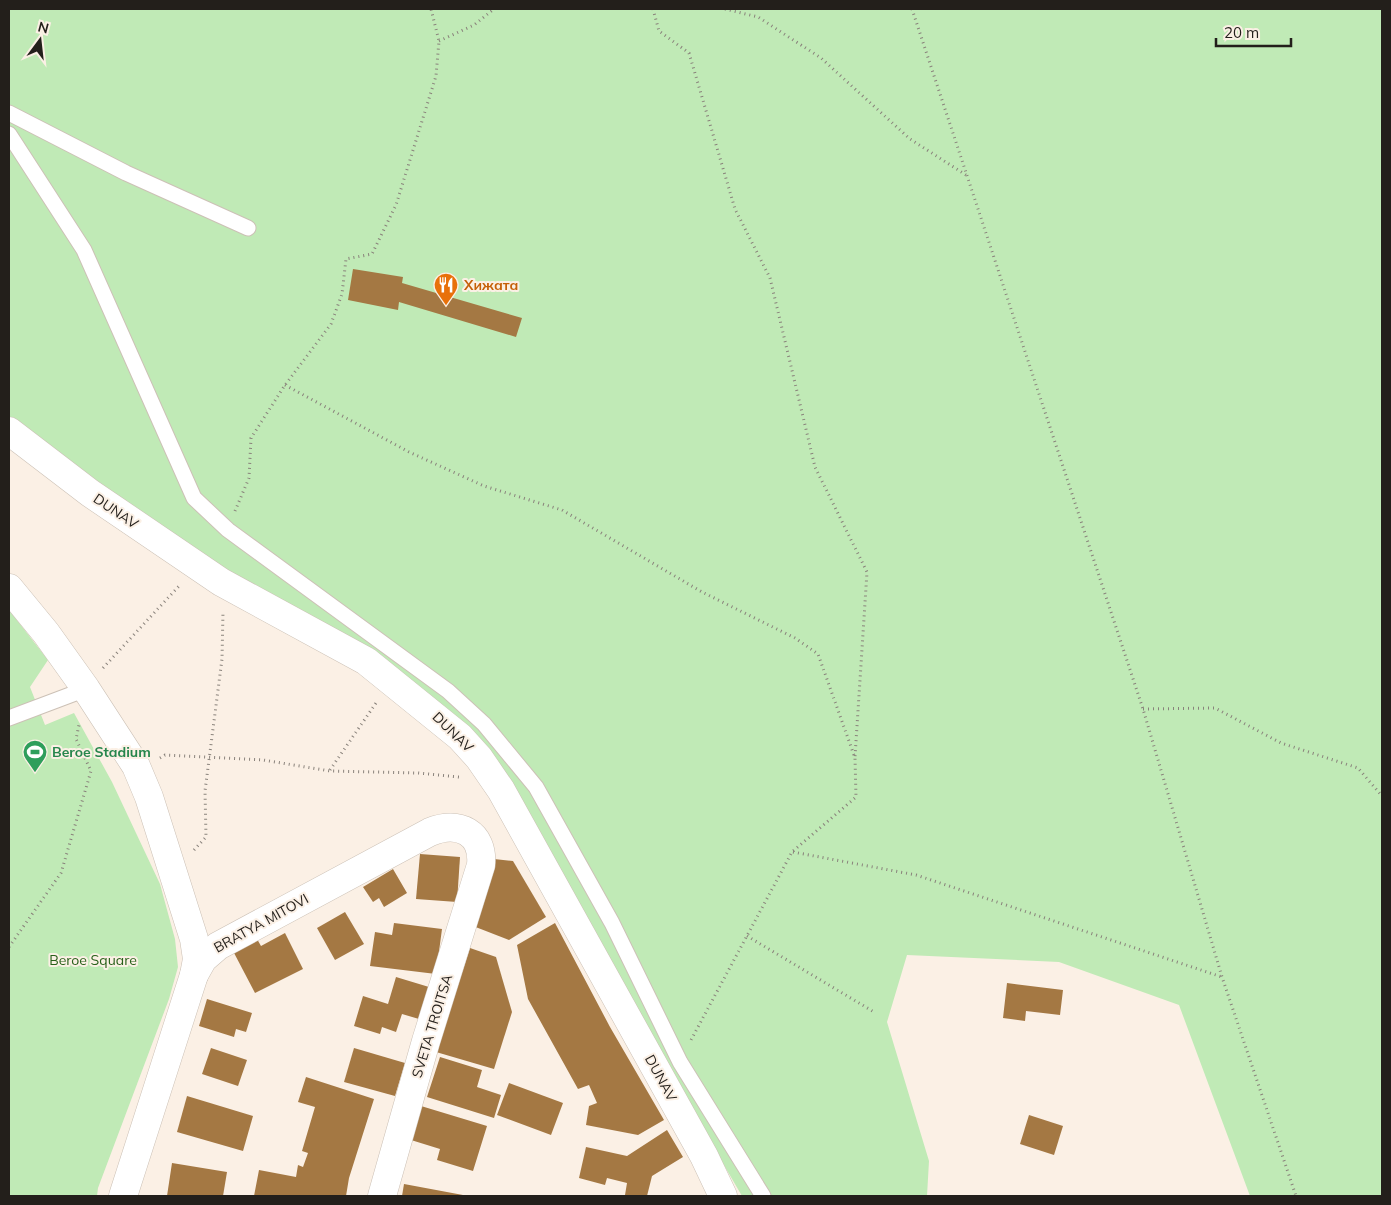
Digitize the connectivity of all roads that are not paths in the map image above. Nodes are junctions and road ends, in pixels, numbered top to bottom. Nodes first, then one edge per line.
1 (9, 113) edge
2 (9, 134) edge
3 (248, 228) dead end
4 (9, 431) edge
5 (9, 588) edge
6 (86, 689) junction
7 (9, 718) edge
8 (482, 856) joint
9 (194, 975) junction
10 (124, 1196) edge
11 (382, 1196) edge
12 (722, 1196) edge
13 (763, 1196) edge

1 - 3 lane
2 - 13 lane
4 - 12 street, DUNAV
5 - 6 street
6 - 7 lane
6 - 9 street
8 - 9 street, BRATYA MITOVI
8 - 11 street, SVETA TROITSA
9 - 10 street, BRATYA MITOVI

